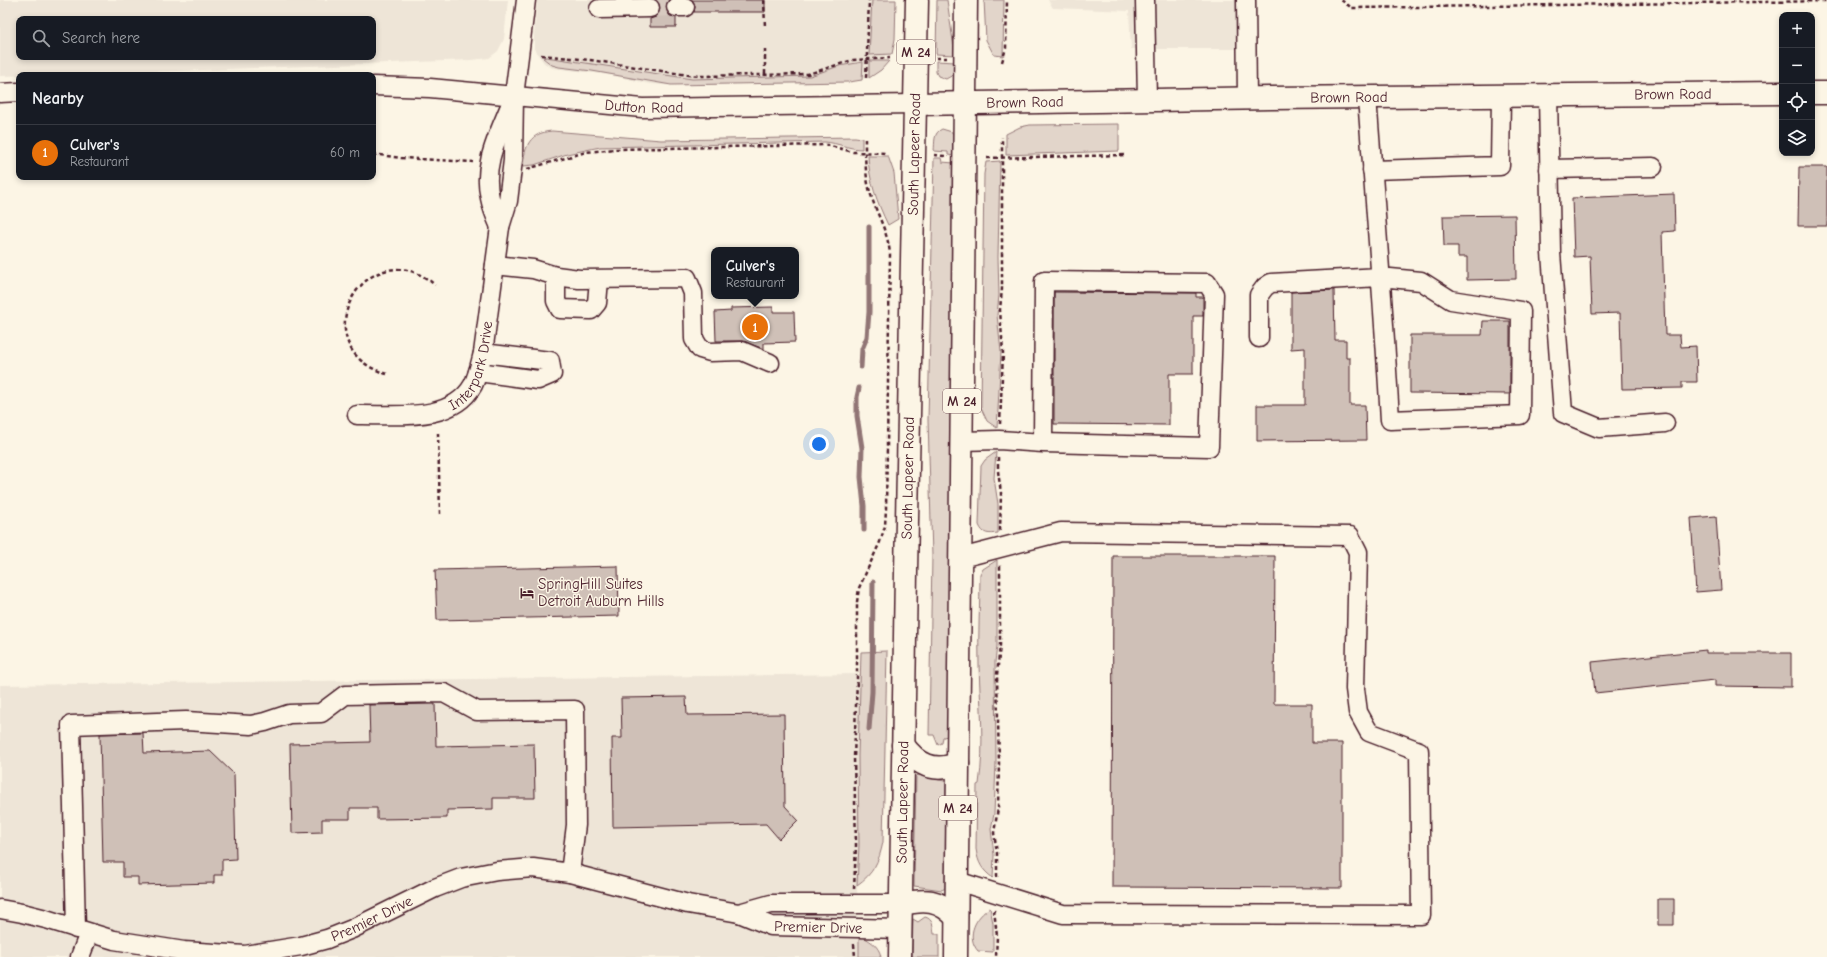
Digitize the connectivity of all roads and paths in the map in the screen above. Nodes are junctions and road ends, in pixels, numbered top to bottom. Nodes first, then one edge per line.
1 (526, 0) edge
2 (764, 0) edge
3 (869, 0) edge
4 (917, 0) edge
5 (966, 0) edge
6 (1007, 0) edge
7 (1145, 0) edge
8 (1246, 0) edge
9 (1341, 0) edge
10 (1827, 0) edge
11 (650, 8) tunnel mouth
12 (598, 9) dead end
13 (765, 28) dead end
14 (765, 46) dead end
15 (541, 55) dead end
16 (866, 58) junction
17 (890, 58) dead end
18 (1002, 62) dead end
19 (765, 74) junction
20 (866, 78) dead end
21 (376, 86) edge
22 (16, 92) edge
23 (0, 93) edge
24 (1779, 93) edge
25 (1815, 93) edge
26 (1827, 93) edge
27 (1548, 95) junction
28 (514, 96) junction
29 (1501, 96) junction
30 (1367, 97) junction
31 (1247, 98) junction
32 (1147, 100) junction
33 (966, 103) junction
34 (915, 104) junction
35 (1002, 137) dead end
36 (865, 139) dead end
37 (865, 152) junction
38 (885, 153) dead end
39 (376, 154) edge
40 (934, 155) dead end
41 (1126, 155) dead end
42 (987, 158) dead end
43 (1002, 158) junction
44 (949, 159) dead end
45 (469, 160) dead end
46 (1654, 167) dead end
47 (530, 169) dead end
48 (1549, 169) junction
49 (1372, 170) junction
50 (495, 265) junction
51 (556, 276) junction
52 (1380, 277) junction
53 (599, 280) junction
54 (435, 285) dead end
55 (1259, 338) dead end
56 (483, 353) junction
57 (770, 363) dead end
58 (478, 372) junction
59 (387, 374) dead end
60 (357, 415) dead end
61 (1665, 423) dead end
62 (438, 433) dead end
63 (999, 440) junction
64 (962, 442) junction
65 (1043, 443) junction
66 (440, 514) dead end
67 (1000, 547) junction
68 (960, 558) junction
69 (903, 744) junction
70 (958, 763) junction
71 (570, 872) junction
72 (957, 881) junction
73 (854, 889) dead end
74 (995, 893) junction
75 (901, 904) junction
76 (0, 909) edge
77 (739, 913) junction
78 (956, 917) junction
79 (901, 929) junction
80 (83, 931) junction
81 (80, 957) edge
82 (900, 957) edge
83 (956, 957) edge
84 (996, 957) edge

1 - 28 street, Interpark Drive
2 - 13 path
3 - 16 path
4 - 34 main road, South Lapeer Road / M 24
5 - 33 main road, M 24
6 - 18 path
7 - 32 street
8 - 31 street
9 - 10 path
11 - 12 street
14 - 19 path
15 - 19 path
16 - 17 path
16 - 19 path
16 - 20 path
21 - 28 street, Dutton Road
22 - 23 street
24 - 27 main road, Brown Road
25 - 26 main road
27 - 29 main road, Brown Road
27 - 48 street
28 - 34 street, Dutton Road
28 - 50 street, Interpark Drive
29 - 30 main road, Brown Road
29 - 49 street
30 - 31 main road, Brown Road
30 - 49 street
31 - 32 main road, Brown Road
32 - 33 main road, Brown Road
33 - 34 main road, Brown Road
33 - 64 main road, M 24
34 - 69 main road, South Lapeer Road / M 24
35 - 43 path
36 - 37 path
37 - 38 path
37 - 47 path
37 - 73 path
39 - 45 path
40 - 44 path
41 - 43 path
42 - 43 path
43 - 63 path
46 - 48 street
48 - 61 street
49 - 52 street
50 - 51 street
50 - 56 street, Interpark Drive
51 - 53 street
51 - 53 street
52 - 52 street
52 - 55 street
53 - 57 street
54 - 59 path
56 - 58 street, Interpark Drive
56 - 58 street
58 - 60 street, Interpark Drive
62 - 66 path
63 - 64 street
63 - 65 street
63 - 67 path
64 - 68 main road, M 24
65 - 65 street
67 - 68 street
67 - 74 path
67 - 74 street
68 - 70 main road, M 24
69 - 70 main road
69 - 75 main road, South Lapeer Road / M 24
70 - 72 main road, M 24
71 - 77 street, Premier Drive
71 - 80 street, Premier Drive
71 - 80 street
72 - 74 street
72 - 78 main road, M 24
74 - 84 path
75 - 77 street, Premier Drive
75 - 78 main road
75 - 79 main road, South Lapeer Road / M 24
76 - 80 street, Premier Drive
77 - 79 street, Premier Drive
78 - 83 main road, M 24
79 - 82 main road, South Lapeer Road / M 24
80 - 81 street

